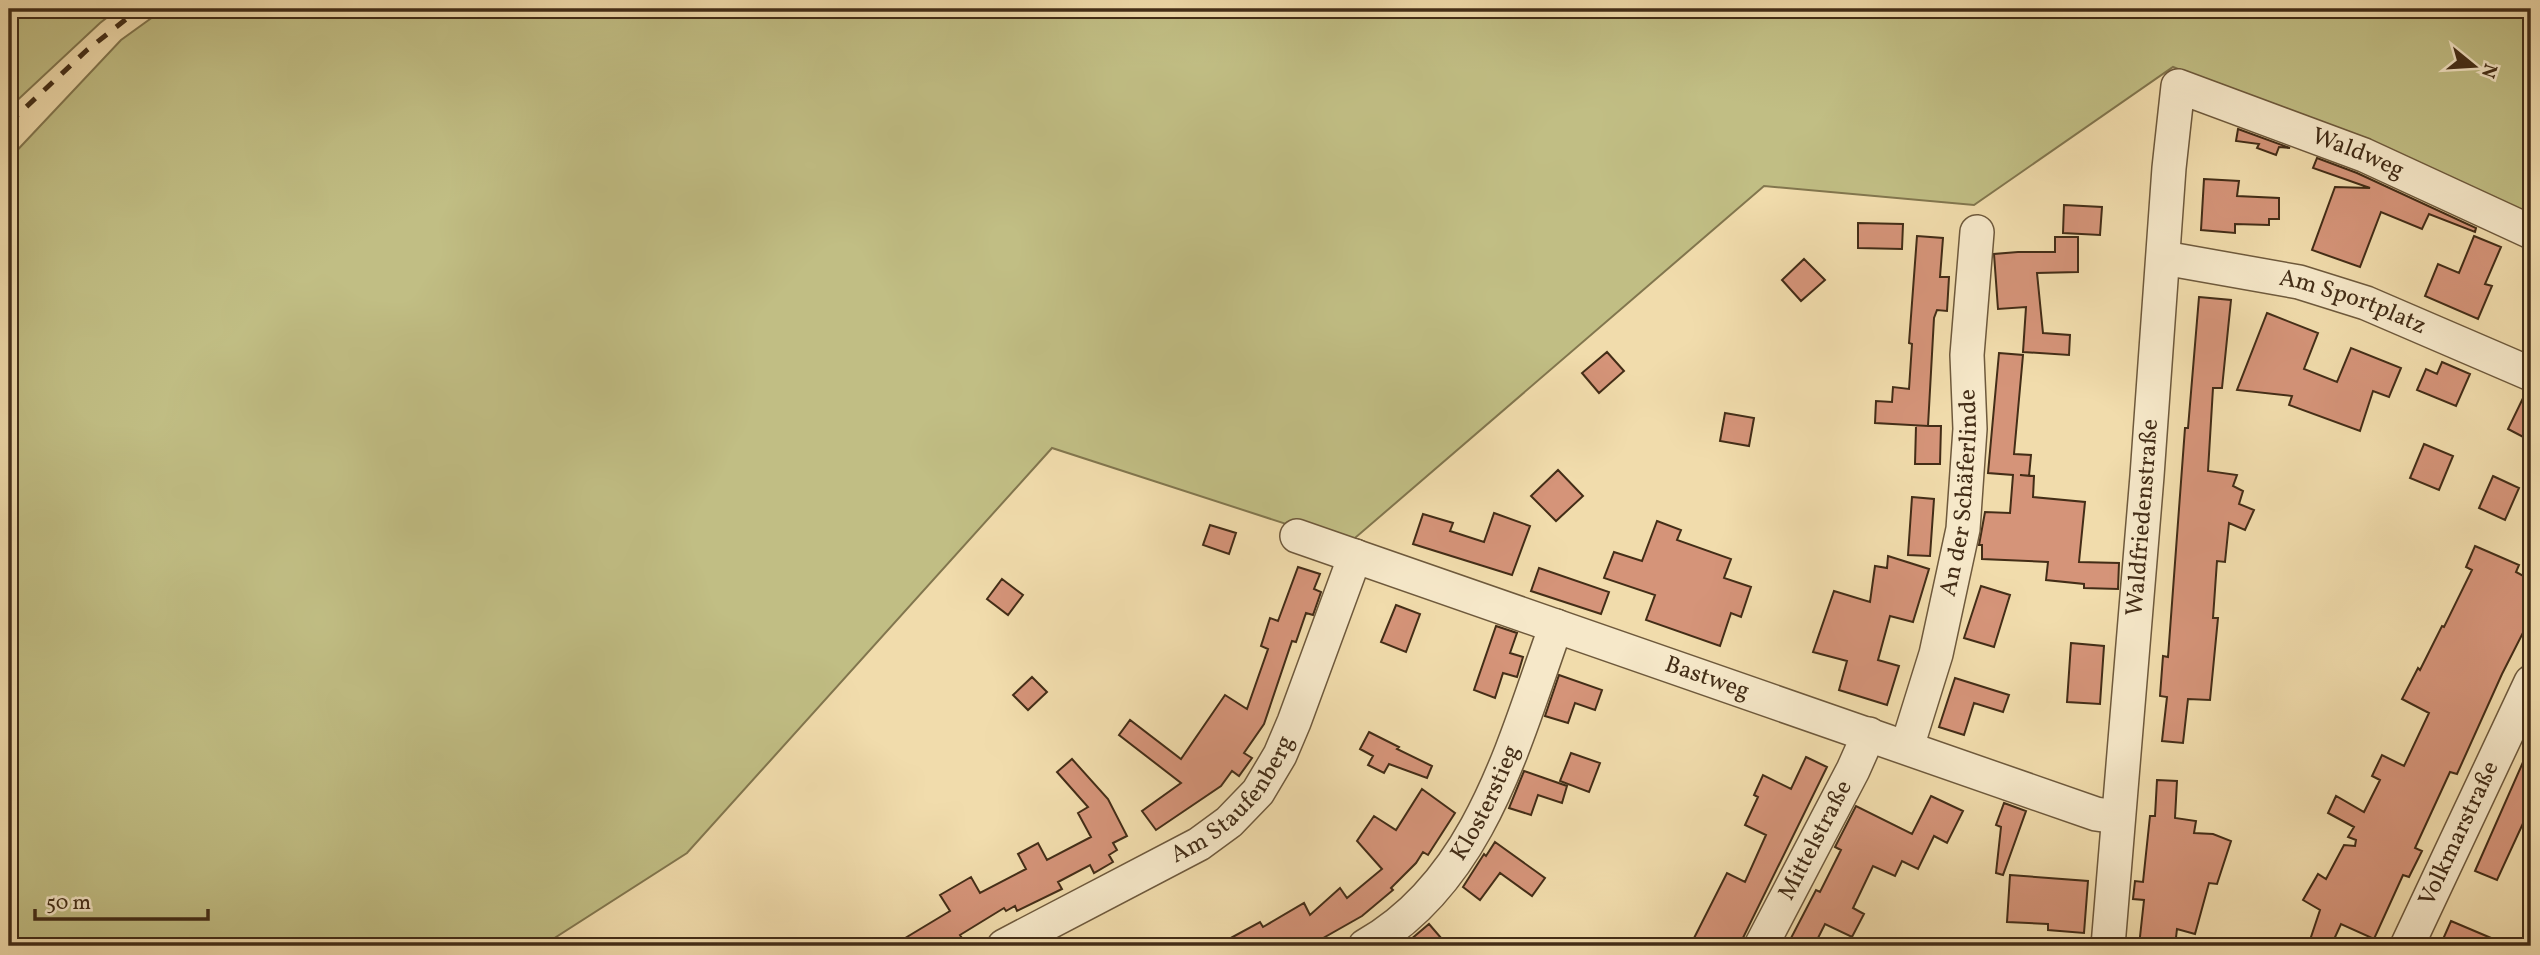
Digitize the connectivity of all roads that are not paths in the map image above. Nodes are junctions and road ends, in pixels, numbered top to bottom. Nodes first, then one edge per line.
1 (2179, 86) joint
2 (1977, 232) dead end
3 (2531, 232) edge
4 (2164, 258) junction
5 (2531, 374) edge
6 (1297, 536) dead end
7 (1355, 556) junction
8 (1556, 626) junction
9 (2531, 682) edge
10 (1869, 734) junction
11 (1908, 747) junction
12 (2117, 817) junction
13 (1004, 946) edge
14 (1365, 946) edge
15 (1761, 946) edge
16 (2108, 946) edge
17 (2407, 946) edge

1 - 3 street, Waldweg
1 - 4 street, Waldfriedenstraße
2 - 11 street, An der Schäferlinde
4 - 5 street, Am Sportplatz
4 - 12 street, Waldfriedenstraße
6 - 7 street, Bastweg
7 - 8 street, Bastweg
7 - 13 street, Am Staufenberg
8 - 10 street, Bastweg
8 - 14 street, Klosterstieg
9 - 17 street, Volkmarstraße
10 - 11 street, Bastweg
10 - 15 street, Mittelstraße
11 - 12 street, Bastweg
12 - 16 street, Waldfriedenstraße

